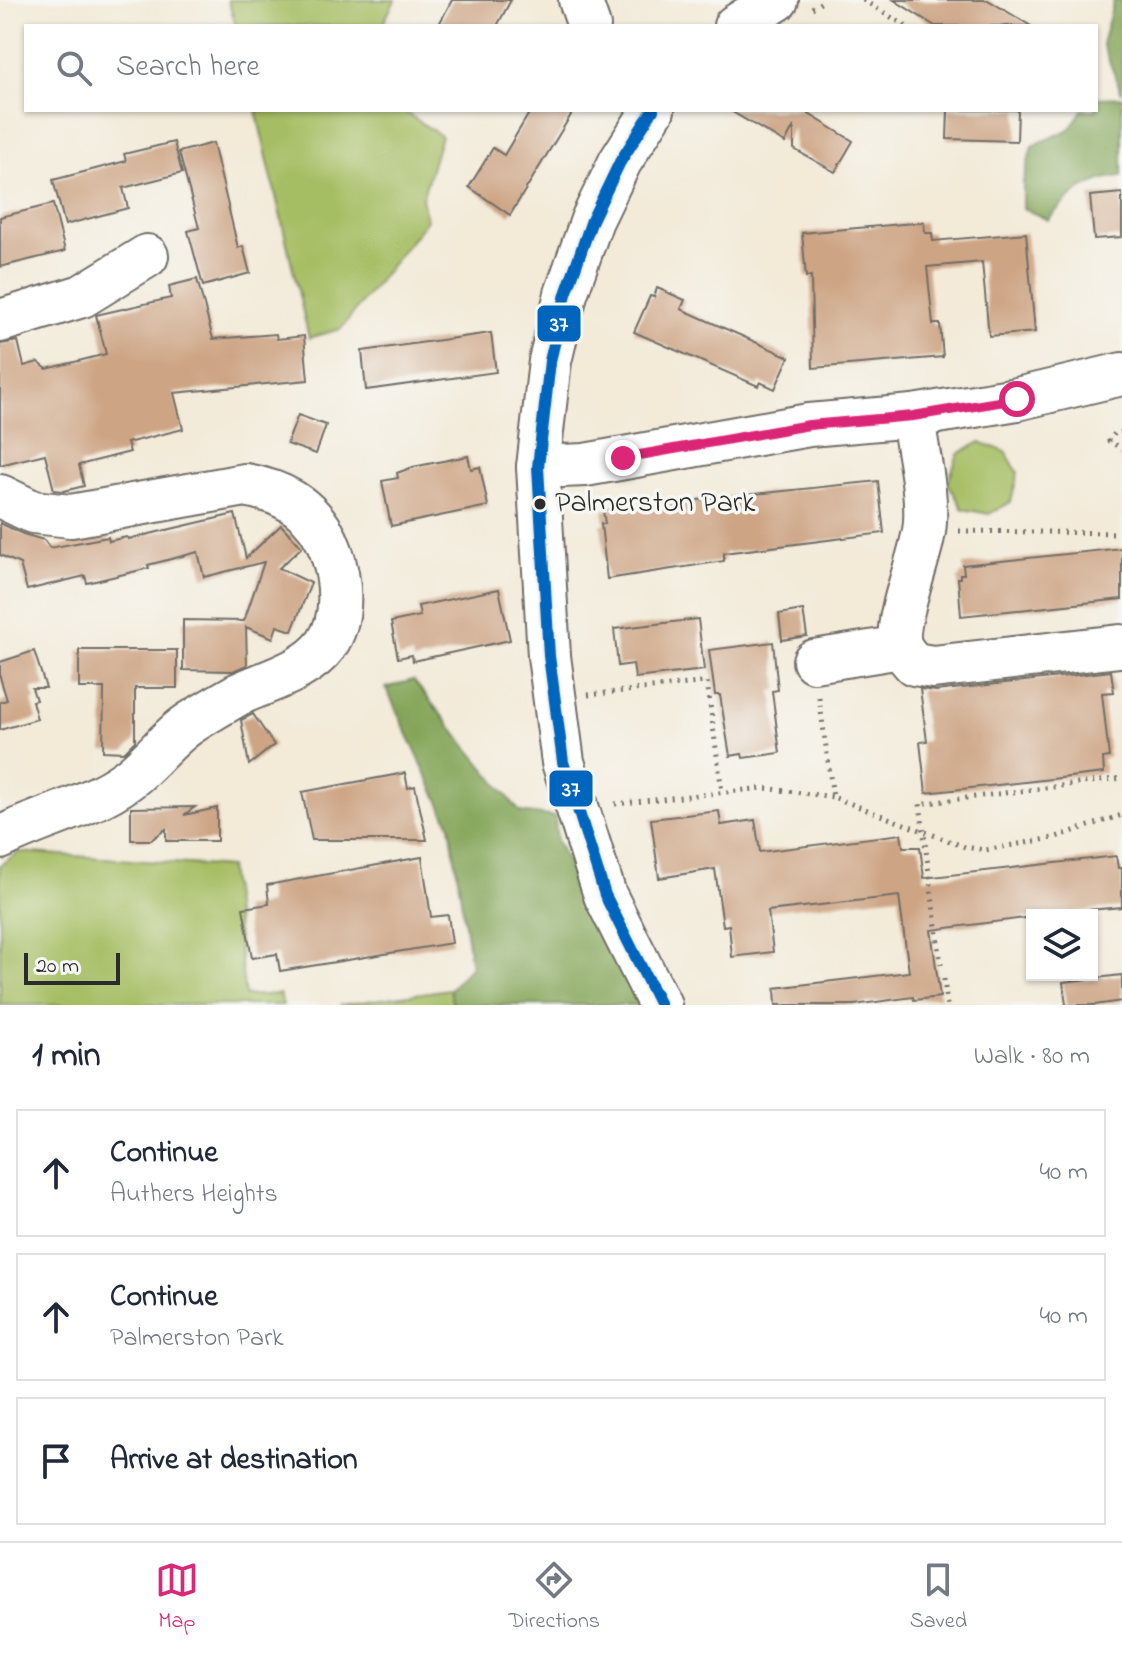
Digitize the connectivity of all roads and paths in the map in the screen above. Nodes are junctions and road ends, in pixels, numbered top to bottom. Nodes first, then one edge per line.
1 (580, 0) edge
2 (777, 0) edge
3 (863, 0) edge
4 (588, 24) edge
5 (738, 24) edge
6 (903, 24) edge
7 (652, 112) edge
8 (147, 256) dead end
9 (0, 321) edge
10 (1122, 374) edge
11 (913, 416) junction
12 (1122, 432) edge
13 (1122, 449) edge
14 (538, 467) junction
15 (0, 496) edge
16 (924, 530) junction
17 (1122, 533) edge
18 (1120, 646) edge
19 (901, 647) junction
20 (814, 661) joint
21 (555, 699) junction
22 (1122, 778) edge
23 (722, 792) junction
24 (833, 797) junction
25 (577, 812) junction
26 (1122, 815) edge
27 (923, 832) junction
28 (0, 838) edge
29 (941, 965) dead end
30 (944, 979) dead end
31 (660, 1005) edge
32 (947, 1005) edge

1 - 4 street
2 - 5 street
3 - 6 path
7 - 14 street
8 - 9 street
10 - 11 street
11 - 14 street
11 - 16 street
12 - 13 path
14 - 21 street
15 - 28 street
16 - 17 path
16 - 19 street
18 - 19 street
19 - 20 street
20 - 24 path
21 - 23 path
21 - 25 street
22 - 27 path
23 - 24 path
23 - 25 path
24 - 27 path
25 - 31 street
26 - 27 path
27 - 29 path
30 - 32 path

